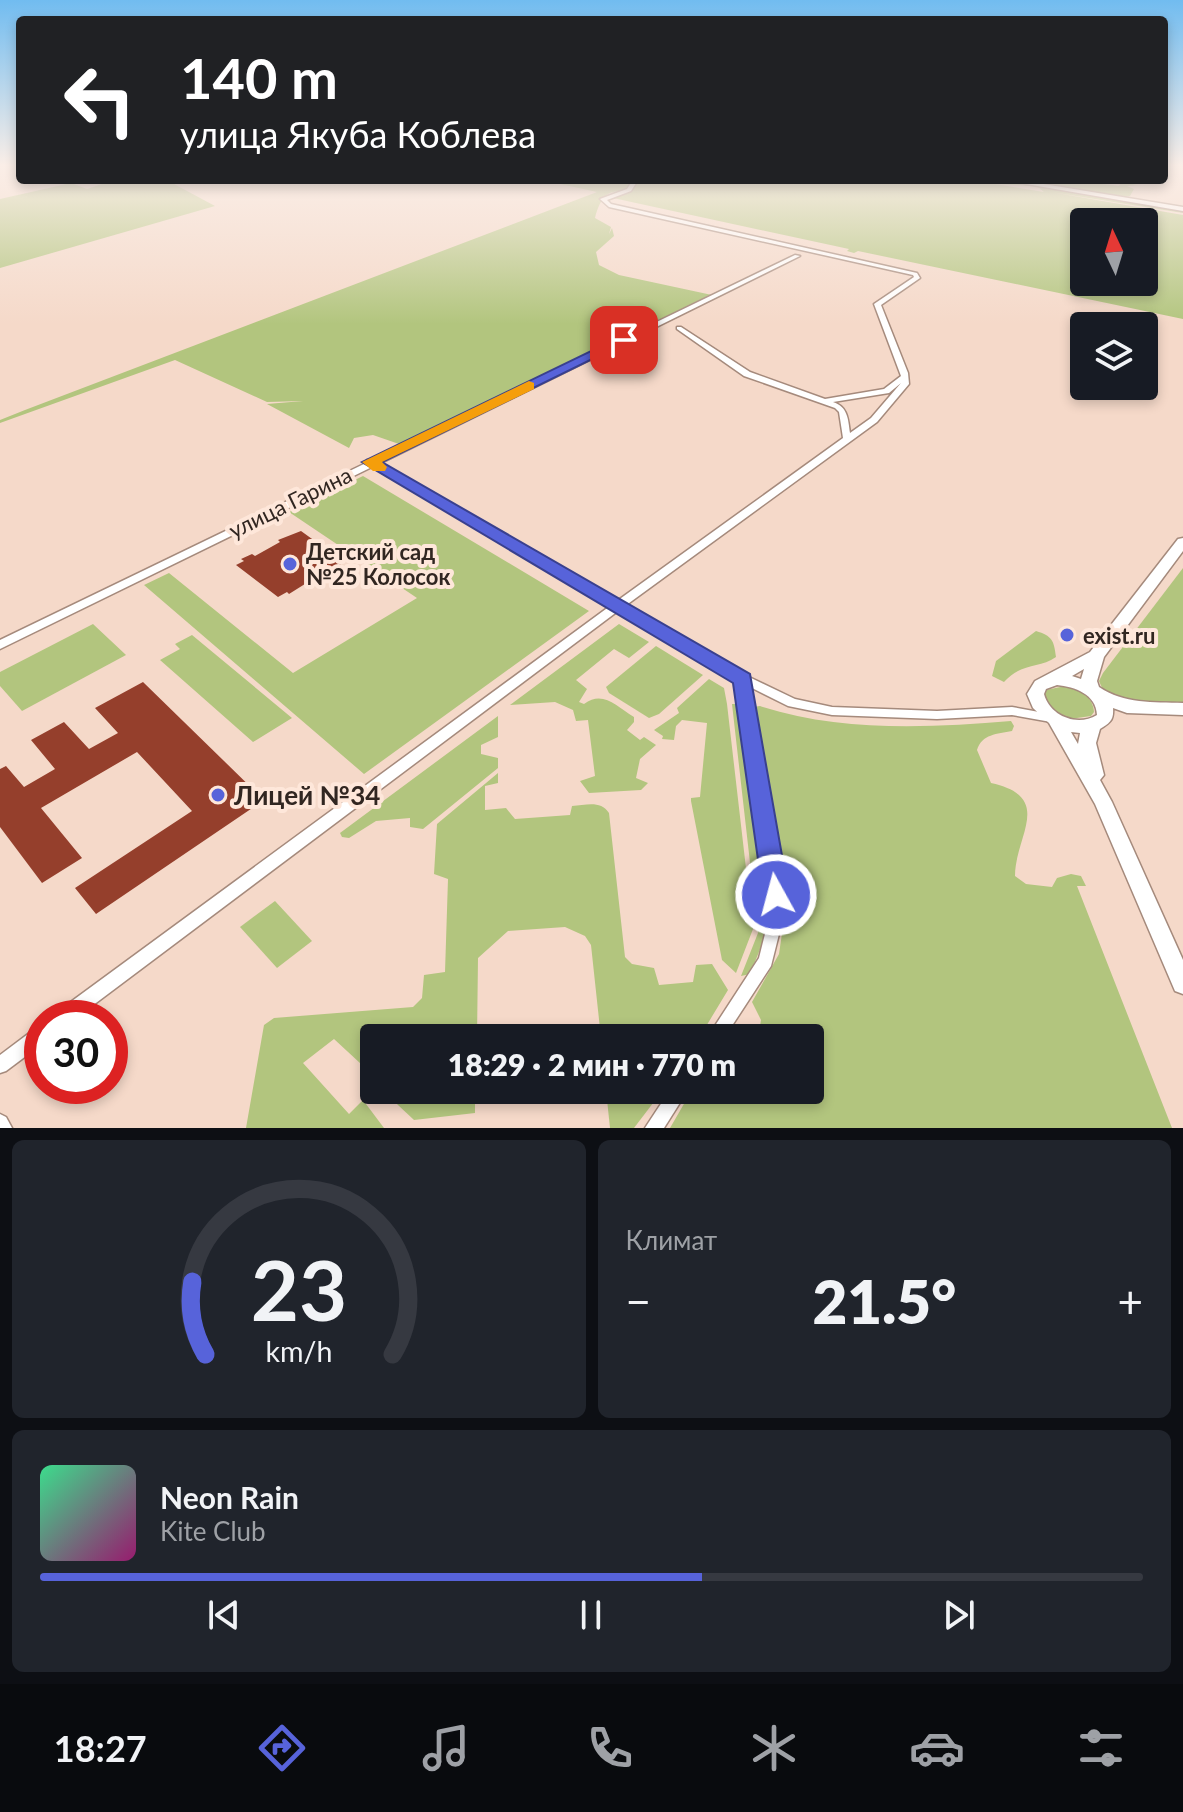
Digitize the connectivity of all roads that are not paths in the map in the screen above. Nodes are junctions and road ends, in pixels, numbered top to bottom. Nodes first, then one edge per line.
1 (671, 219) edge
2 (797, 256) dead end
3 (679, 328) dead end
4 (904, 372) junction
5 (826, 400) junction
6 (847, 438) junction
7 (370, 462) junction
8 (1183, 542) edge
9 (618, 606) junction
10 (0, 645) edge
11 (1096, 656) junction
12 (743, 679) junction
13 (1052, 680) junction
14 (1094, 692) junction
15 (1035, 698) junction
16 (1127, 707) junction
17 (1183, 709) edge
18 (1012, 711) junction
19 (1054, 719) junction
20 (1100, 720) junction
21 (1103, 802) junction
22 (1183, 984) edge
23 (87, 1000) edge
24 (725, 1024) edge
25 (24, 1047) edge
26 (0, 1065) edge
27 (670, 1104) edge
28 (654, 1128) edge

1 - 4 street
2 - 7 street, улица Гарина
3 - 5 street
4 - 5 street
4 - 6 street
5 - 6 street
6 - 9 street
7 - 9 street
7 - 10 street, улица Гарина
8 - 11 main road
9 - 12 street
9 - 23 street
11 - 13 main road
11 - 14 main road
12 - 18 street
12 - 24 street
13 - 14 main road
13 - 15 main road
14 - 16 main road
14 - 20 main road
15 - 18 street
15 - 19 main road
16 - 17 main road
16 - 20 main road
18 - 19 street
19 - 20 main road
19 - 21 main road
20 - 21 main road
21 - 22 main road
25 - 26 street
27 - 28 street

